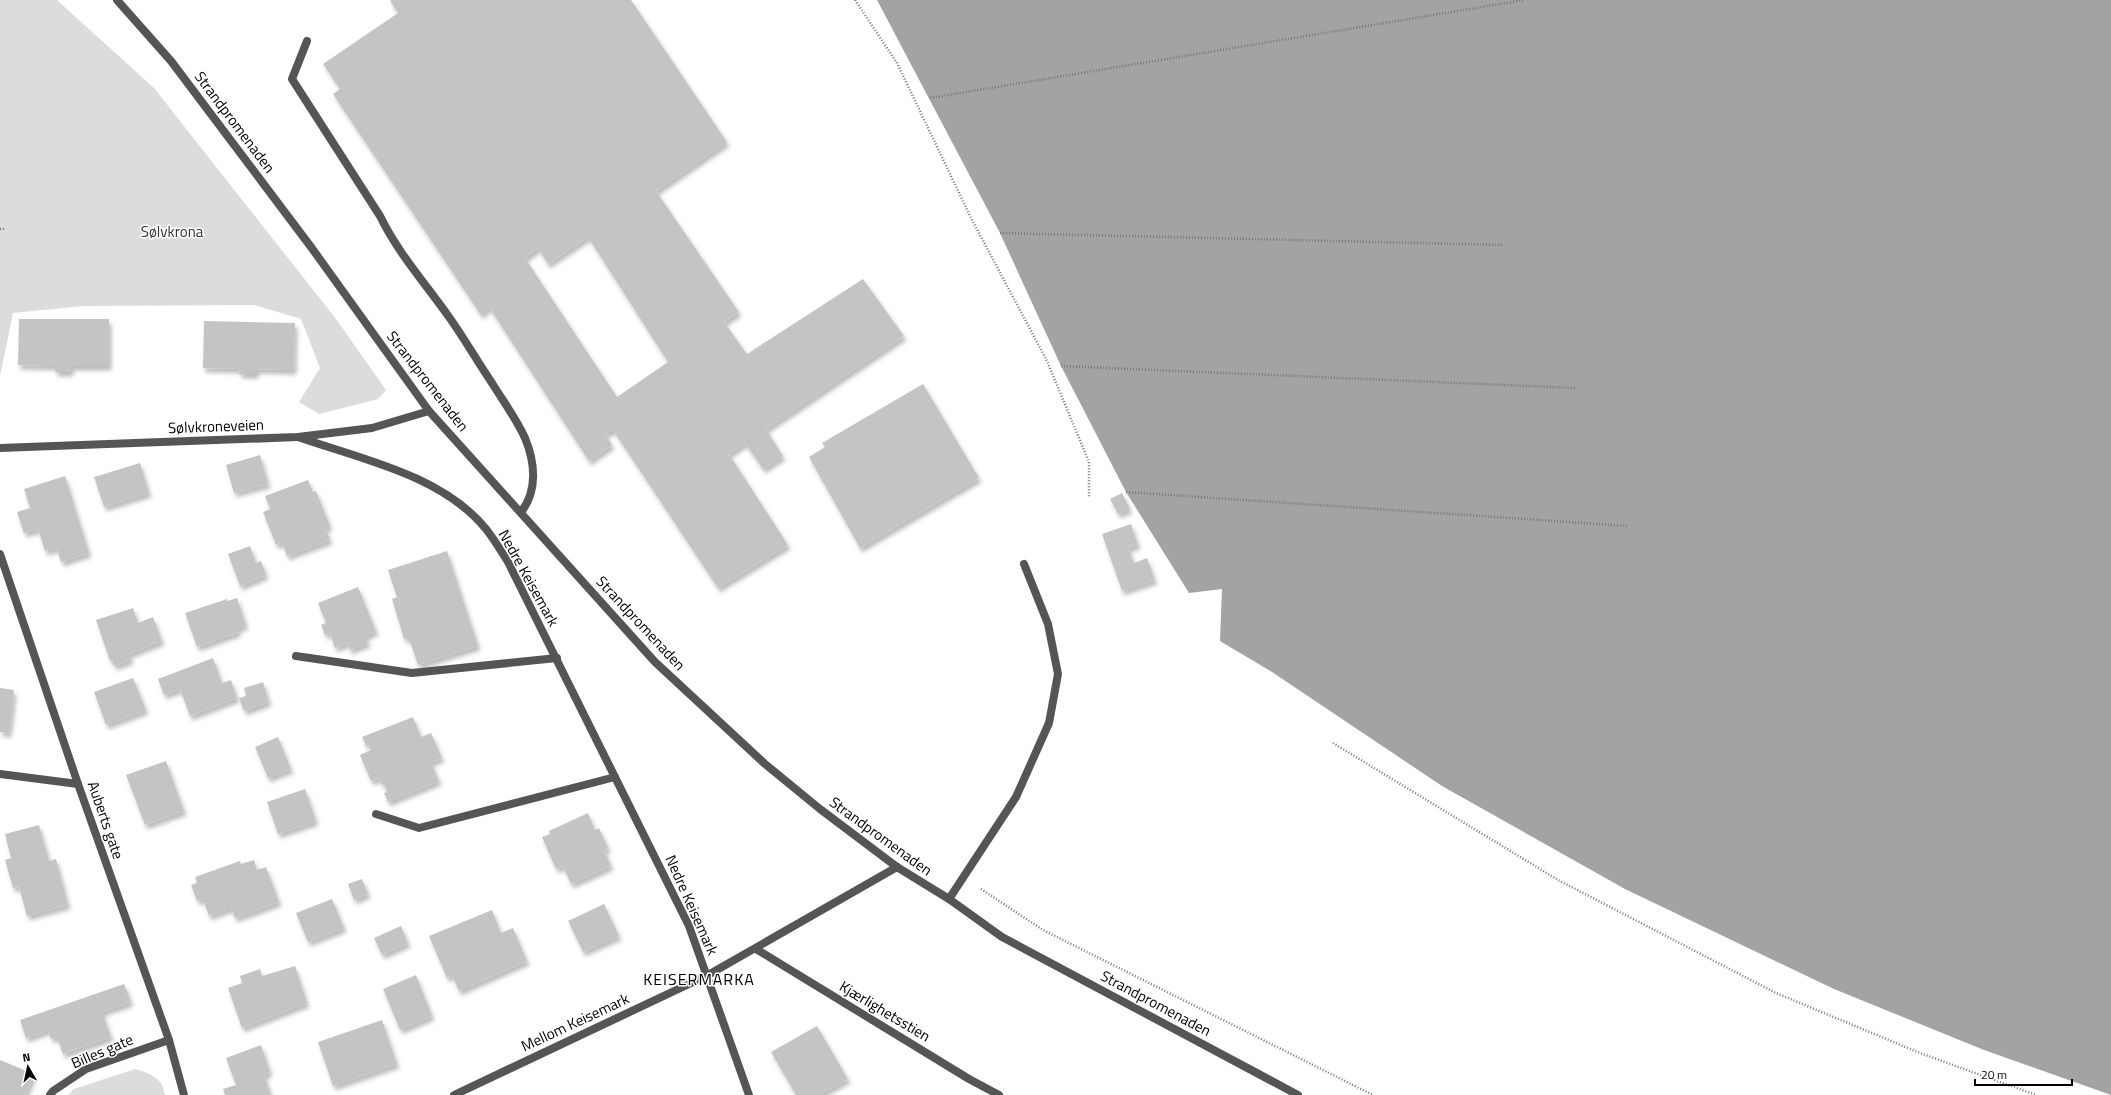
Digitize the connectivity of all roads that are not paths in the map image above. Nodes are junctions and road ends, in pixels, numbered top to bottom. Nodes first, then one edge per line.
1 (117, 0) edge
2 (306, 41) dead end
3 (429, 411) junction
4 (298, 437) junction
5 (0, 448) edge
6 (521, 512) junction
7 (0, 554) edge
8 (1024, 564) dead end
9 (296, 656) dead end
10 (557, 658) junction
11 (0, 774) edge
12 (615, 777) junction
13 (78, 784) junction
14 (376, 814) dead end
15 (897, 867) junction
16 (949, 899) junction
17 (756, 949) junction
18 (708, 975) junction
19 (169, 1040) junction
20 (50, 1095) edge
21 (184, 1095) edge
22 (454, 1095) edge
23 (749, 1095) edge
24 (1000, 1095) edge
25 (1298, 1095) edge

1 - 3 street, Strandpromenaden
2 - 6 street
3 - 4 street, Sølvkroneveien
3 - 6 street, Strandpromenaden
4 - 5 street, Sølvkroneveien
4 - 10 street, Nedre Keisemark
6 - 15 street, Strandpromenaden
7 - 13 street, Auberts gate
8 - 16 street
9 - 10 street
10 - 12 street, Nedre Keisemark
11 - 13 street
12 - 14 street
12 - 18 street, Nedre Keisemark
13 - 19 street, Auberts gate
15 - 16 street, Strandpromenaden
15 - 17 street, Mellom Keisemark
16 - 25 street, Strandpromenaden
17 - 18 street, Mellom Keisemark
17 - 24 street, Kjærlighetsstien
18 - 22 street, Mellom Keisemark
18 - 23 street, Nedre Keisemark
19 - 20 street, Billes gate
19 - 21 street, Auberts gate

